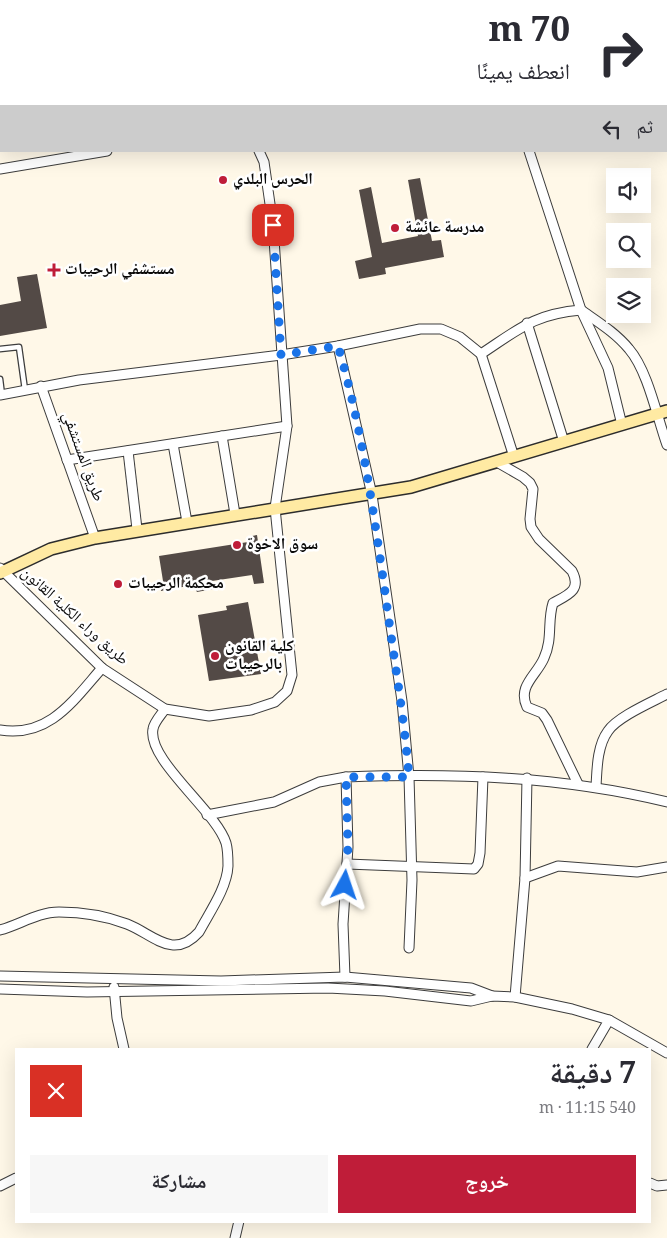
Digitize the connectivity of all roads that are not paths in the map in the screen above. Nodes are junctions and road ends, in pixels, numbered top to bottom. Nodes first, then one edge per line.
1 (101, 152) edge
2 (260, 152) edge
3 (529, 152) edge
4 (0, 170) edge
5 (581, 310) junction
6 (527, 323) junction
7 (338, 346) junction
8 (0, 349) edge
9 (481, 354) junction
10 (281, 355) junction
11 (0, 379) edge
12 (40, 386) junction
13 (25, 390) junction
14 (1, 395) edge
15 (662, 412) edge
16 (622, 425) junction
17 (287, 426) junction
18 (222, 436) junction
19 (564, 442) junction
20 (173, 444) junction
21 (667, 445) edge
22 (128, 451) junction
23 (514, 457) junction
24 (67, 460) junction
25 (497, 462) junction
26 (372, 495) junction
27 (275, 508) junction
28 (235, 514) junction
29 (187, 522) junction
30 (137, 530) junction
31 (95, 538) junction
32 (1, 571) edge
33 (102, 668) junction
34 (667, 694) edge
35 (164, 709) junction
36 (0, 730) edge
37 (346, 777) junction
38 (409, 777) junction
39 (483, 777) junction
40 (526, 778) junction
41 (578, 784) junction
42 (596, 787) junction
43 (667, 802) edge
44 (207, 815) junction
45 (347, 864) junction
46 (412, 866) junction
47 (667, 867) edge
48 (525, 878) junction
49 (0, 930) edge
50 (409, 948) dead end
51 (0, 976) edge
52 (345, 977) junction
53 (114, 979) junction
54 (222, 986) junction
55 (0, 989) edge
56 (114, 992) junction
57 (492, 996) junction
58 (515, 997) junction
59 (609, 1020) junction
60 (124, 1048) edge
61 (593, 1048) edge
62 (667, 1053) edge
63 (15, 1178) edge
64 (651, 1183) edge
65 (0, 1186) edge
66 (667, 1186) edge
67 (239, 1223) edge
68 (235, 1238) edge

1 - 4 street
2 - 10 street, طريق وراء الكلية القانون
3 - 5 street
5 - 6 street
5 - 15 street
5 - 16 street
6 - 9 street
6 - 19 street
7 - 9 street
7 - 10 street
7 - 26 street
8 - 13 lane
9 - 23 street
10 - 12 street
10 - 17 street, طريق وراء الكلية القانون
11 - 14 lane
12 - 13 street
12 - 24 street, طريق المستشفي
13 - 14 street
15 - 16 main road
15 - 21 street
16 - 19 main road
17 - 18 street
17 - 27 street, طريق وراء الكلية القانون
18 - 20 street
18 - 28 street
19 - 23 main road
20 - 22 street
20 - 29 street
22 - 24 street
22 - 30 street
23 - 25 main road
24 - 31 street, طريق المستشفي
25 - 26 main road
25 - 41 street
26 - 27 main road
26 - 38 street
27 - 28 main road
27 - 35 street, طريق وراء الكلية القانون
28 - 29 main road
29 - 30 main road
30 - 31 main road
31 - 32 main road
32 - 33 street, طريق وراء الكلية القانون
33 - 35 street, طريق وراء الكلية القانون
33 - 36 street
34 - 42 street
35 - 44 street
37 - 38 street
37 - 44 street
37 - 45 street
38 - 39 street
38 - 46 street
39 - 40 street
39 - 46 street
40 - 41 street
40 - 48 street
41 - 42 street
42 - 43 street
44 - 49 street
45 - 46 street
45 - 52 street
46 - 50 street
47 - 48 street
48 - 58 street
51 - 53 street
52 - 54 street
52 - 57 street
53 - 54 street
53 - 56 street
54 - 56 street
54 - 57 street
55 - 56 street
56 - 60 street
57 - 58 street
58 - 59 street
59 - 61 street
59 - 62 street
63 - 65 street
64 - 66 street
67 - 68 street

